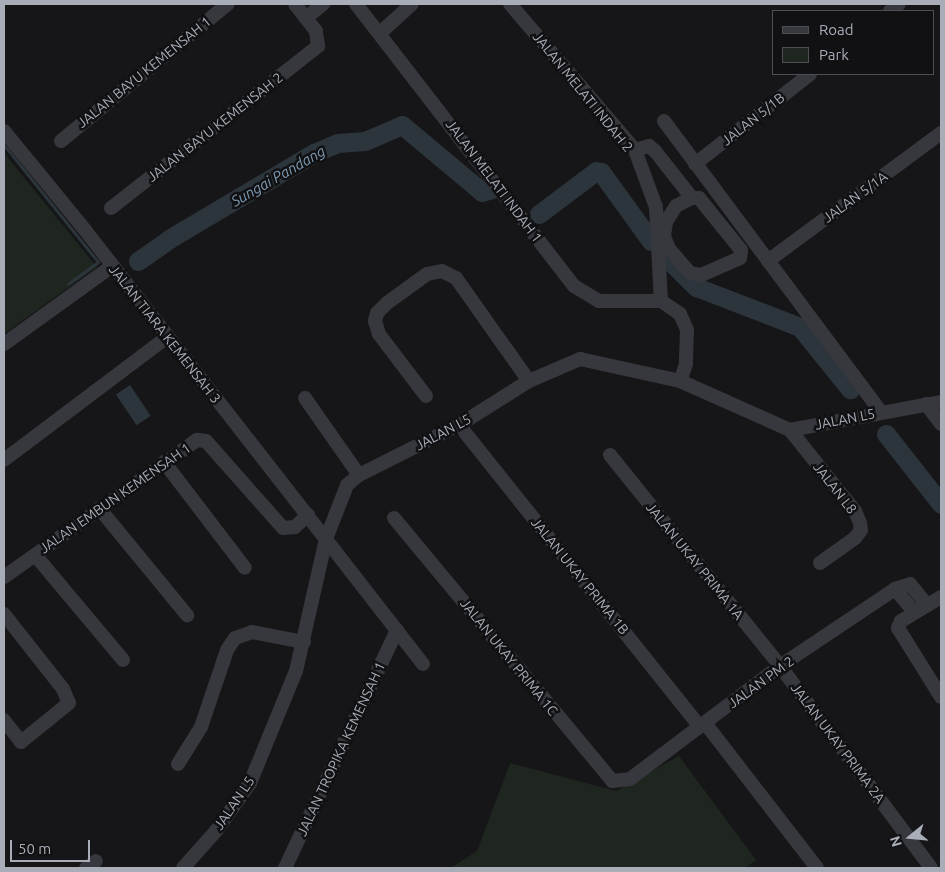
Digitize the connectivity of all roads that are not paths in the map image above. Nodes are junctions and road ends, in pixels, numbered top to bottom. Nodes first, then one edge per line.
1 (228, 4) edge
2 (295, 4) edge
3 (323, 4) edge
4 (356, 4) edge
5 (412, 4) edge
6 (510, 4) edge
7 (307, 17) junction
8 (380, 33) junction
9 (809, 75) edge
10 (664, 121) dead end
11 (4, 131) edge
12 (941, 134) edge
13 (61, 141) dead end
14 (635, 150) junction
15 (695, 164) junction
16 (692, 198) junction
17 (111, 208) dead end
18 (768, 261) junction
19 (112, 266) junction
20 (662, 300) junction
21 (167, 338) junction
22 (4, 344) edge
23 (529, 381) junction
24 (680, 381) junction
25 (426, 396) dead end
26 (305, 398) dead end
27 (941, 402) edge
28 (926, 404) junction
29 (881, 412) junction
30 (941, 424) edge
31 (460, 425) junction
32 (790, 430) junction
33 (610, 455) dead end
34 (4, 460) edge
35 (164, 462) junction
36 (359, 475) junction
37 (99, 508) junction
38 (308, 515) junction
39 (394, 518) dead end
40 (326, 538) junction
41 (35, 555) junction
42 (820, 563) dead end
43 (245, 568) dead end
44 (4, 577) edge
45 (895, 589) junction
46 (941, 597) edge
47 (927, 605) junction
48 (914, 612) junction
49 (4, 614) edge
50 (187, 615) dead end
51 (397, 630) junction
52 (304, 642) junction
53 (123, 660) dead end
54 (423, 664) dead end
55 (780, 666) junction
56 (941, 697) edge
57 (4, 720) edge
58 (702, 725) junction
59 (178, 764) dead end
60 (630, 779) joint
61 (183, 868) edge
62 (285, 868) edge
63 (817, 868) edge
64 (931, 868) edge

1 - 13 street, JALAN BAYU KEMENSAH 1
2 - 7 street
3 - 7 street
4 - 8 street, JALAN MELATI INDAH 1
5 - 8 street
6 - 14 street, JALAN MELATI INDAH 2
7 - 17 street, JALAN BAYU KEMENSAH 2
8 - 20 street, JALAN MELATI INDAH 1
9 - 15 street, JALAN 5/1B
10 - 15 street
11 - 19 street, JALAN TIARA KEMENSAH 3
12 - 18 street, JALAN 5/1A
14 - 16 street
14 - 20 street, JALAN MELATI INDAH 2
15 - 18 street
16 - 16 street
18 - 29 street
19 - 21 street, JALAN TIARA KEMENSAH 3
19 - 22 street
20 - 24 street
21 - 34 street
21 - 38 street, JALAN TIARA KEMENSAH 3
23 - 24 street, JALAN L5
23 - 25 street
23 - 31 street, JALAN L5
24 - 32 street, JALAN L5
26 - 36 street
27 - 28 street, JALAN L5
28 - 29 street, JALAN L5
28 - 30 street
29 - 32 street, JALAN L5
31 - 36 street, JALAN L5
31 - 58 street, JALAN UKAY PRIMA 1B
32 - 42 street, JALAN L8
33 - 55 street, JALAN UKAY PRIMA 1A
35 - 37 street, JALAN EMBUN KEMENSAH 1
35 - 38 street, JALAN EMBUN KEMENSAH 1
35 - 43 street
36 - 40 street, JALAN L5
37 - 41 street, JALAN EMBUN KEMENSAH 1
37 - 50 street
38 - 40 street, JALAN TIARA KEMENSAH 3
39 - 60 street, JALAN UKAY PRIMA 1C
40 - 51 street, JALAN TIARA KEMENSAH 3
40 - 52 street, JALAN L5
41 - 44 street, JALAN EMBUN KEMENSAH 1
41 - 53 street
45 - 47 street
45 - 48 street
45 - 55 street, JALAN PM 2
46 - 47 street
47 - 48 street
48 - 56 street
49 - 57 street
51 - 54 street, JALAN TIARA KEMENSAH 3
51 - 62 street, JALAN TROPIKA KEMENSAH 1
52 - 59 street
52 - 61 street, JALAN L5
55 - 58 street, JALAN PM 2
55 - 64 street, JALAN UKAY PRIMA 2A
58 - 60 street, JALAN PM 2
58 - 63 street, JALAN UKAY PRIMA 1B

